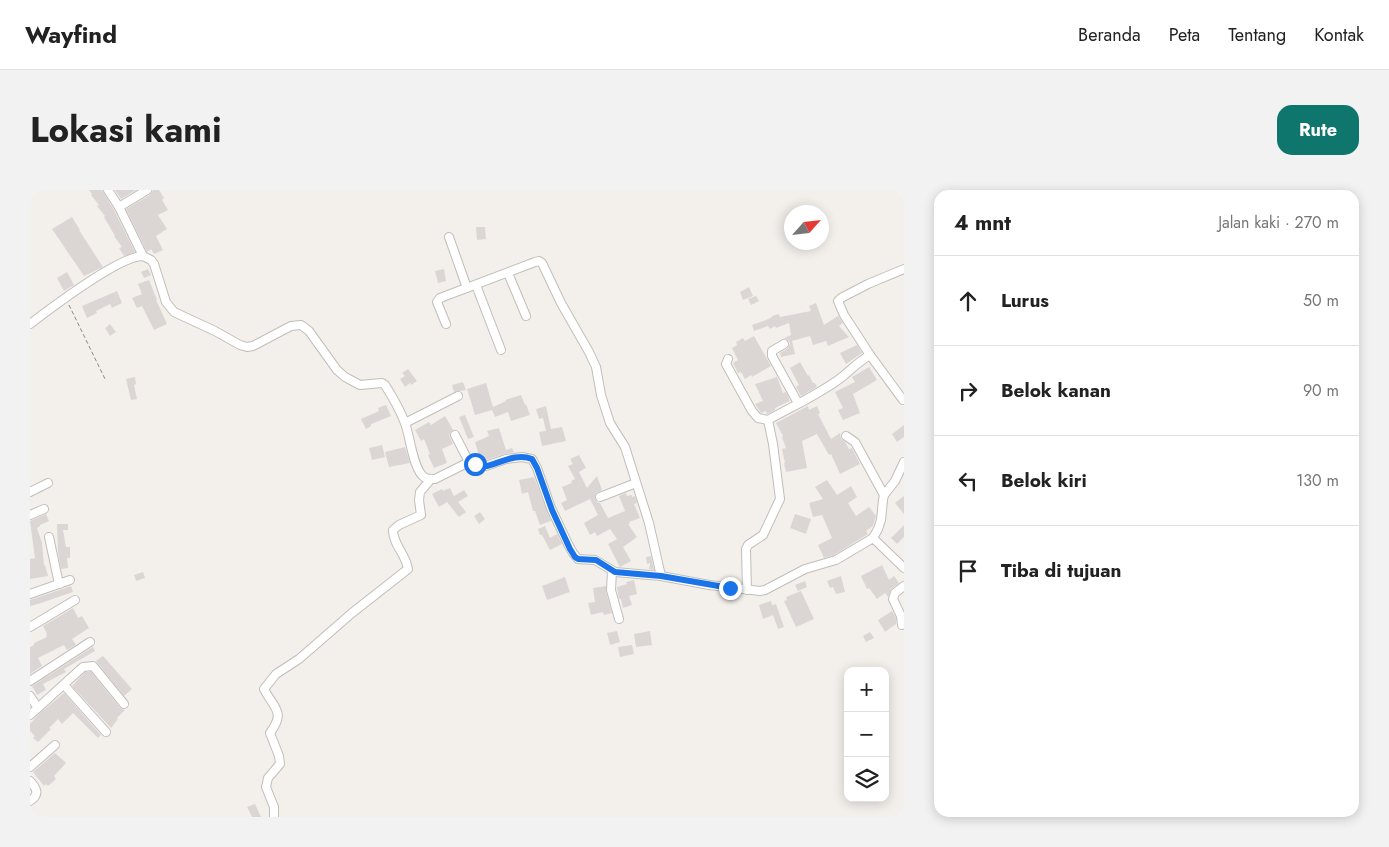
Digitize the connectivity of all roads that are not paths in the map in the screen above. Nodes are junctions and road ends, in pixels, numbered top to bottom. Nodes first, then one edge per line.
1 (108, 190) edge
2 (147, 190) edge
3 (119, 207) junction
4 (449, 237) dead end
5 (143, 256) junction
6 (904, 269) edge
7 (508, 273) junction
8 (476, 285) junction
9 (467, 288) junction
10 (526, 316) dead end
11 (30, 324) edge
12 (446, 324) dead end
13 (784, 344) dead end
14 (501, 350) dead end
15 (870, 355) junction
16 (728, 359) dead end
17 (458, 396) dead end
18 (903, 400) dead end
19 (798, 403) junction
20 (768, 420) junction
21 (405, 423) junction
22 (454, 435) dead end
23 (846, 436) dead end
24 (469, 462) junction
25 (904, 462) edge
26 (431, 479) junction
27 (48, 483) dead end
28 (636, 484) junction
29 (30, 492) edge
30 (884, 495) junction
31 (600, 497) dead end
32 (44, 509) dead end
33 (30, 515) edge
34 (50, 537) dead end
35 (873, 538) junction
36 (904, 568) edge
37 (612, 571) junction
38 (661, 576) junction
39 (70, 580) dead end
40 (59, 584) junction
41 (904, 586) edge
42 (747, 590) junction
43 (30, 594) edge
44 (75, 600) dead end
45 (619, 620) dead end
46 (902, 625) dead end
47 (30, 626) edge
48 (90, 642) dead end
49 (30, 681) edge
50 (64, 685) junction
51 (30, 696) edge
52 (124, 704) dead end
53 (38, 708) junction
54 (30, 715) edge
55 (106, 732) dead end
56 (55, 745) dead end
57 (30, 767) edge
58 (30, 780) edge
59 (30, 801) edge
60 (274, 817) edge

1 - 3 street
2 - 3 street
3 - 5 street
4 - 9 street
5 - 11 street
5 - 21 street
6 - 15 street
7 - 8 street
7 - 10 street
7 - 28 street
8 - 9 street
8 - 14 street
9 - 12 street
13 - 19 street
15 - 18 street
15 - 19 street
16 - 20 street
17 - 21 street
19 - 20 street
20 - 42 street
21 - 26 street
22 - 24 street
23 - 30 street
24 - 26 street
24 - 37 street
25 - 30 street
26 - 60 street
27 - 29 street
28 - 31 street
28 - 38 street
30 - 35 street
32 - 33 street
34 - 40 street
35 - 36 street
35 - 42 street
37 - 38 street
37 - 45 street
38 - 42 street
39 - 40 street
40 - 43 street
41 - 46 street
44 - 47 street
48 - 49 street
50 - 52 street
50 - 53 street
50 - 55 street
51 - 53 street
53 - 54 street
56 - 57 street
58 - 59 street

